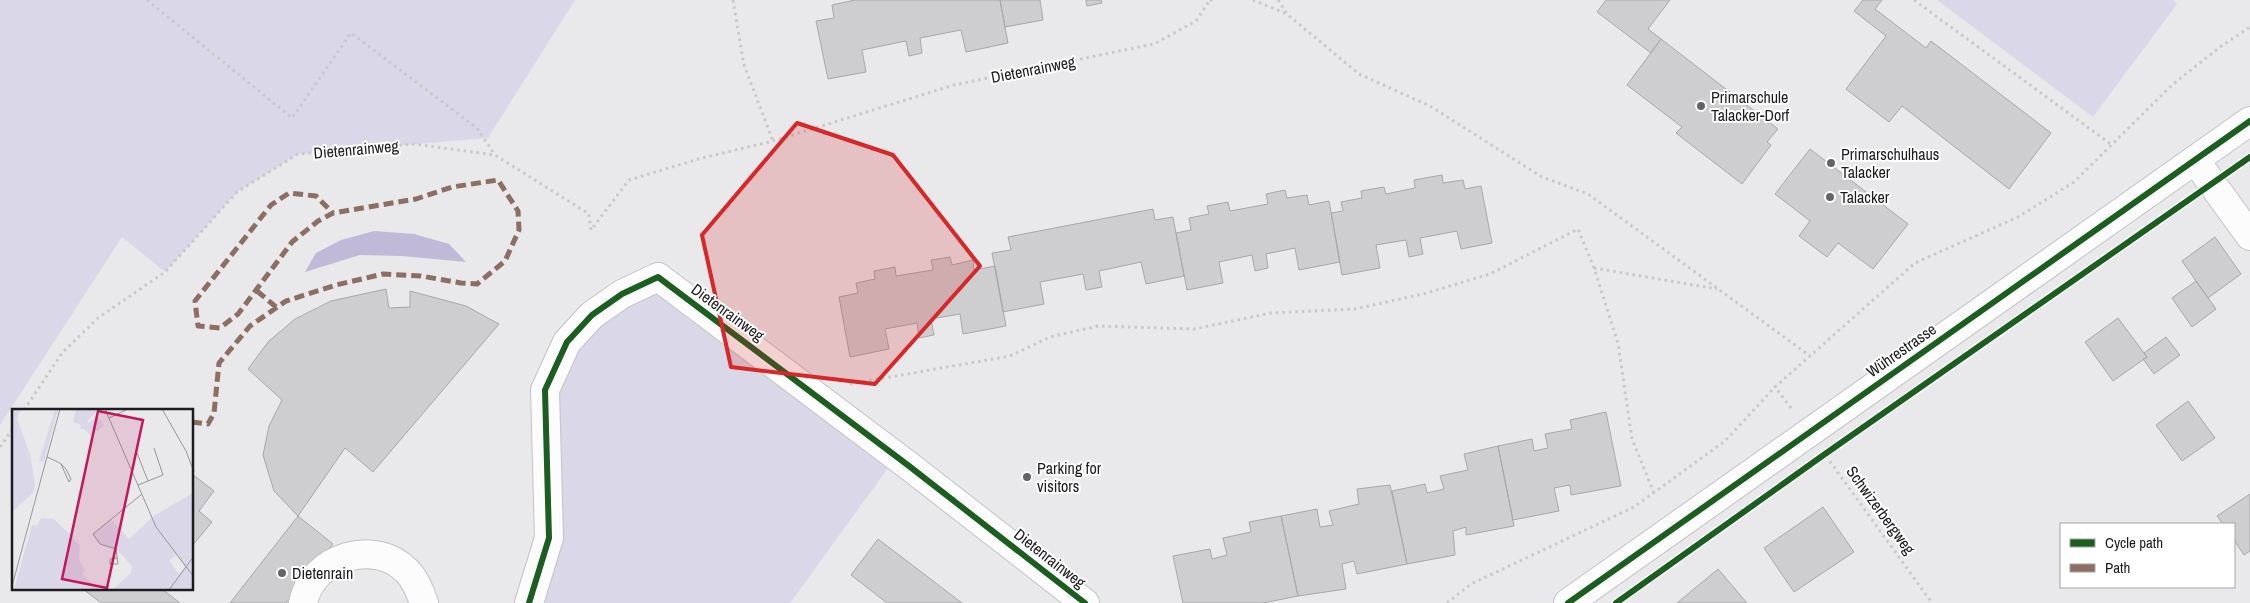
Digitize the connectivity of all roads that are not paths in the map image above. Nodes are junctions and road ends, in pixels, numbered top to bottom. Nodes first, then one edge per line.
1 (2250, 121) edge
2 (2195, 160) junction
3 (2250, 236) edge
4 (303, 603) edge
5 (424, 603) edge
6 (529, 603) edge
7 (1085, 603) edge
8 (1568, 603) edge

1 - 2 street, Wührestrasse
2 - 3 street
2 - 8 street, Wührestrasse
4 - 5 street
6 - 7 street, Dietenrainweg

